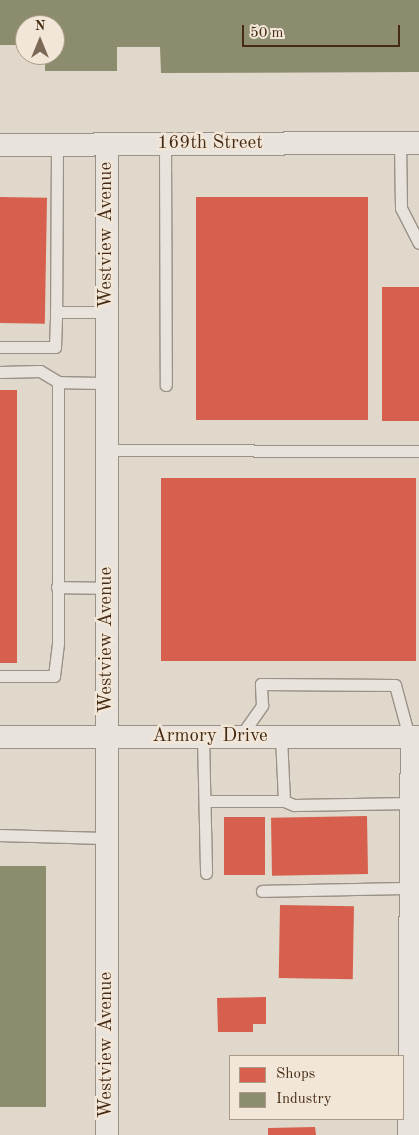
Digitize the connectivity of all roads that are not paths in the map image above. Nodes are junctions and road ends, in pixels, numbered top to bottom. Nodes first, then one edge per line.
1 (410, 143) edge
2 (0, 145) edge
3 (58, 145) junction
4 (107, 145) junction
5 (165, 145) junction
6 (419, 243) edge
7 (56, 312) junction
8 (107, 312) junction
9 (0, 347) edge
10 (0, 372) edge
11 (58, 382) junction
12 (107, 383) junction
13 (166, 385) dead end
14 (107, 450) junction
15 (418, 451) edge
16 (58, 587) junction
17 (107, 588) junction
18 (0, 676) edge
19 (0, 737) edge
20 (107, 737) junction
21 (204, 737) junction
22 (240, 737) junction
23 (281, 737) junction
24 (413, 737) edge
25 (204, 801) junction
26 (284, 801) junction
27 (411, 803) junction
28 (0, 835) edge
29 (107, 838) junction
30 (206, 873) dead end
31 (411, 888) junction
32 (262, 891) dead end
33 (107, 1135) edge
34 (409, 1135) edge

1 - 5 street, 169th Street
1 - 6 lane
2 - 3 street, 169th Street
3 - 4 street, 169th Street
3 - 7 lane
4 - 5 street, 169th Street
4 - 8 street, Westview Avenue
5 - 13 lane
7 - 8 lane
7 - 9 lane
8 - 12 street, Westview Avenue
10 - 11 lane
11 - 12 lane
11 - 16 lane
12 - 14 street, Westview Avenue
14 - 15 lane
14 - 17 street, Westview Avenue
16 - 17 lane
16 - 18 lane
17 - 20 street, Westview Avenue
19 - 20 street, Armory Drive
20 - 21 street, Armory Drive
20 - 29 street, Westview Avenue
21 - 22 street, Armory Drive
21 - 25 lane
22 - 23 street, Armory Drive
22 - 24 lane
23 - 24 street, Armory Drive
23 - 26 lane
24 - 27 street
25 - 26 lane
25 - 30 lane
26 - 27 lane
27 - 31 street
28 - 29 lane
29 - 33 street, Westview Avenue
31 - 32 lane
31 - 34 street

